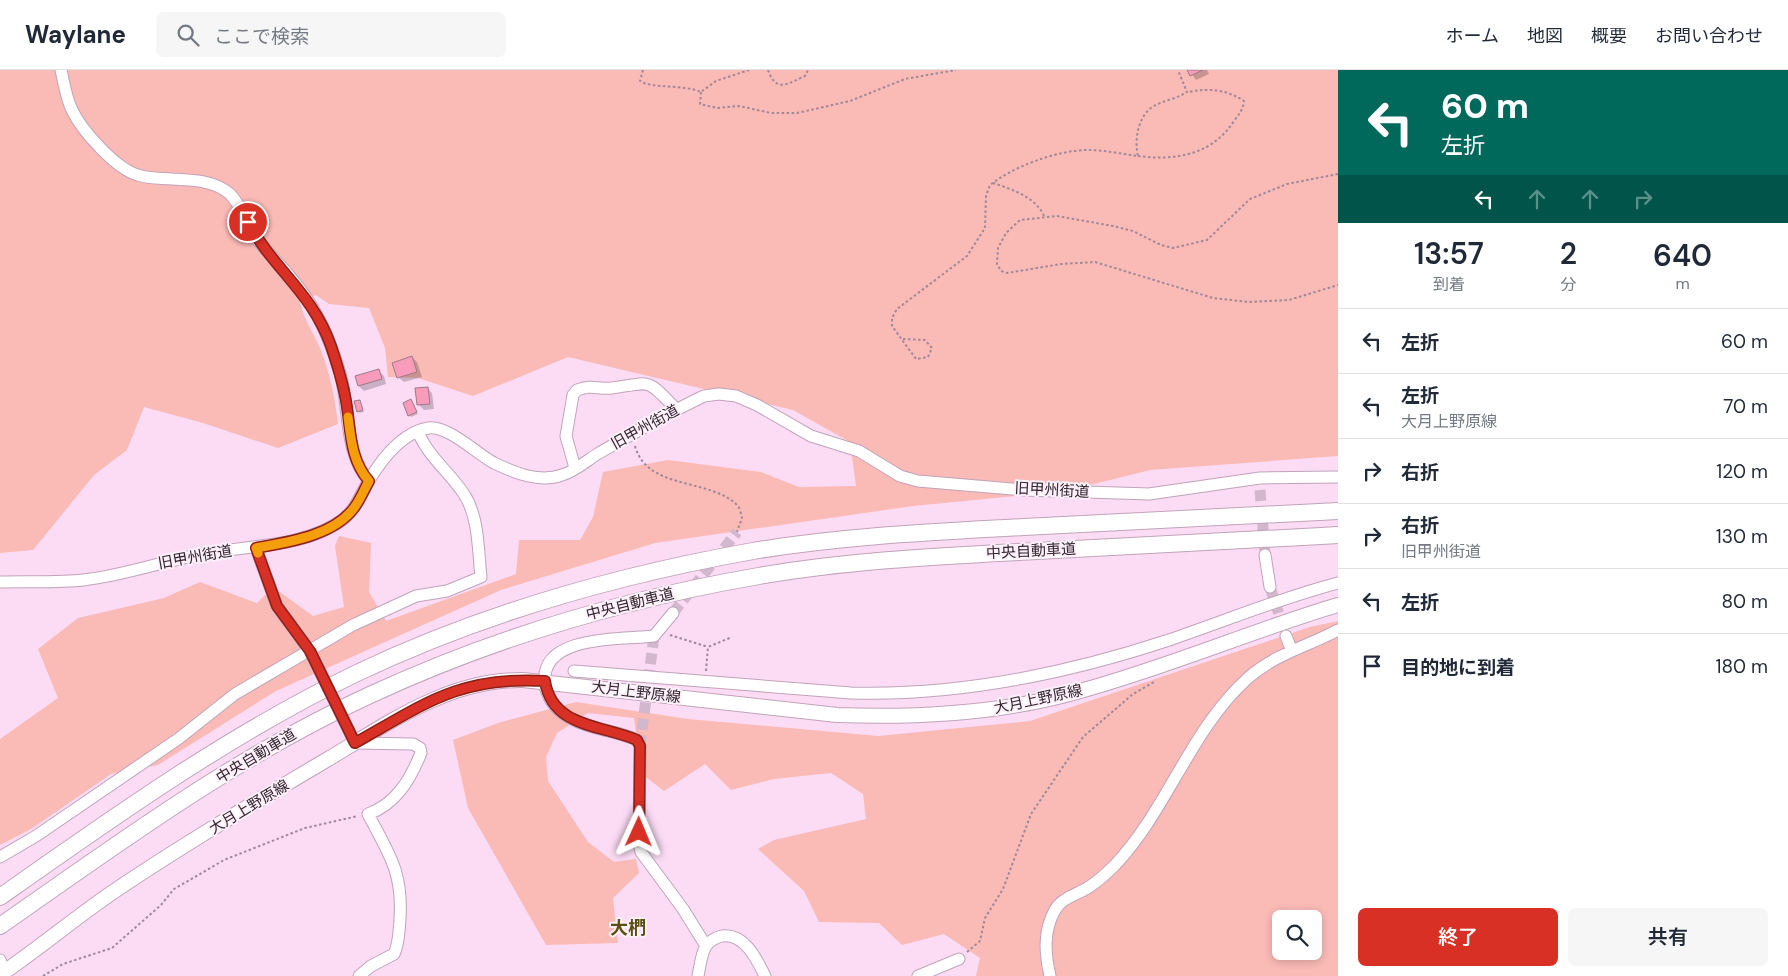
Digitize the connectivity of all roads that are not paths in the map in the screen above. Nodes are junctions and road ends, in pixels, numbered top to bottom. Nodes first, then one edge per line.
1 (61, 70) edge
2 (676, 409) junction
3 (418, 432) junction
4 (576, 468) junction
5 (1338, 477) edge
6 (1260, 478) junction
7 (369, 481) junction
8 (1260, 490) tunnel mouth
9 (1338, 511) edge
10 (1338, 535) edge
11 (256, 548) junction
12 (1265, 555) tunnel mouth
13 (0, 582) edge
14 (1338, 583) edge
15 (1270, 587) tunnel mouth
16 (1338, 605) edge
17 (673, 613) tunnel mouth
18 (1338, 630) edge
19 (1286, 636) tunnel mouth
20 (1292, 649) junction
21 (310, 651) junction
22 (574, 671) dead end
23 (545, 681) junction
24 (355, 743) junction
25 (0, 857) edge
26 (0, 896) edge
27 (0, 926) edge
28 (706, 946) junction
29 (960, 959) road end
30 (2, 969) edge
31 (359, 976) edge
32 (698, 976) edge
33 (765, 976) edge
34 (918, 976) edge
35 (1050, 976) edge

1 - 7 street
2 - 4 street, 旧甲州街道
2 - 4 street
2 - 6 street, 旧甲州街道
3 - 4 street, 旧甲州街道
3 - 7 street, 旧甲州街道
3 - 21 street
5 - 6 street, 旧甲州街道
6 - 8 street
7 - 11 street, 旧甲州街道
9 - 26 highway, 中央自動車道
10 - 27 highway, 中央自動車道
11 - 13 street, 旧甲州街道
11 - 21 street
12 - 15 street
14 - 22 street
16 - 23 main road, 大月上野原線
17 - 23 street
18 - 20 street
19 - 20 street
20 - 35 street
21 - 24 street, bridge
21 - 25 street
23 - 24 main road, 大月上野原線
23 - 28 street
24 - 30 main road, 大月上野原線
24 - 31 street
28 - 32 street
28 - 33 street
29 - 34 street

